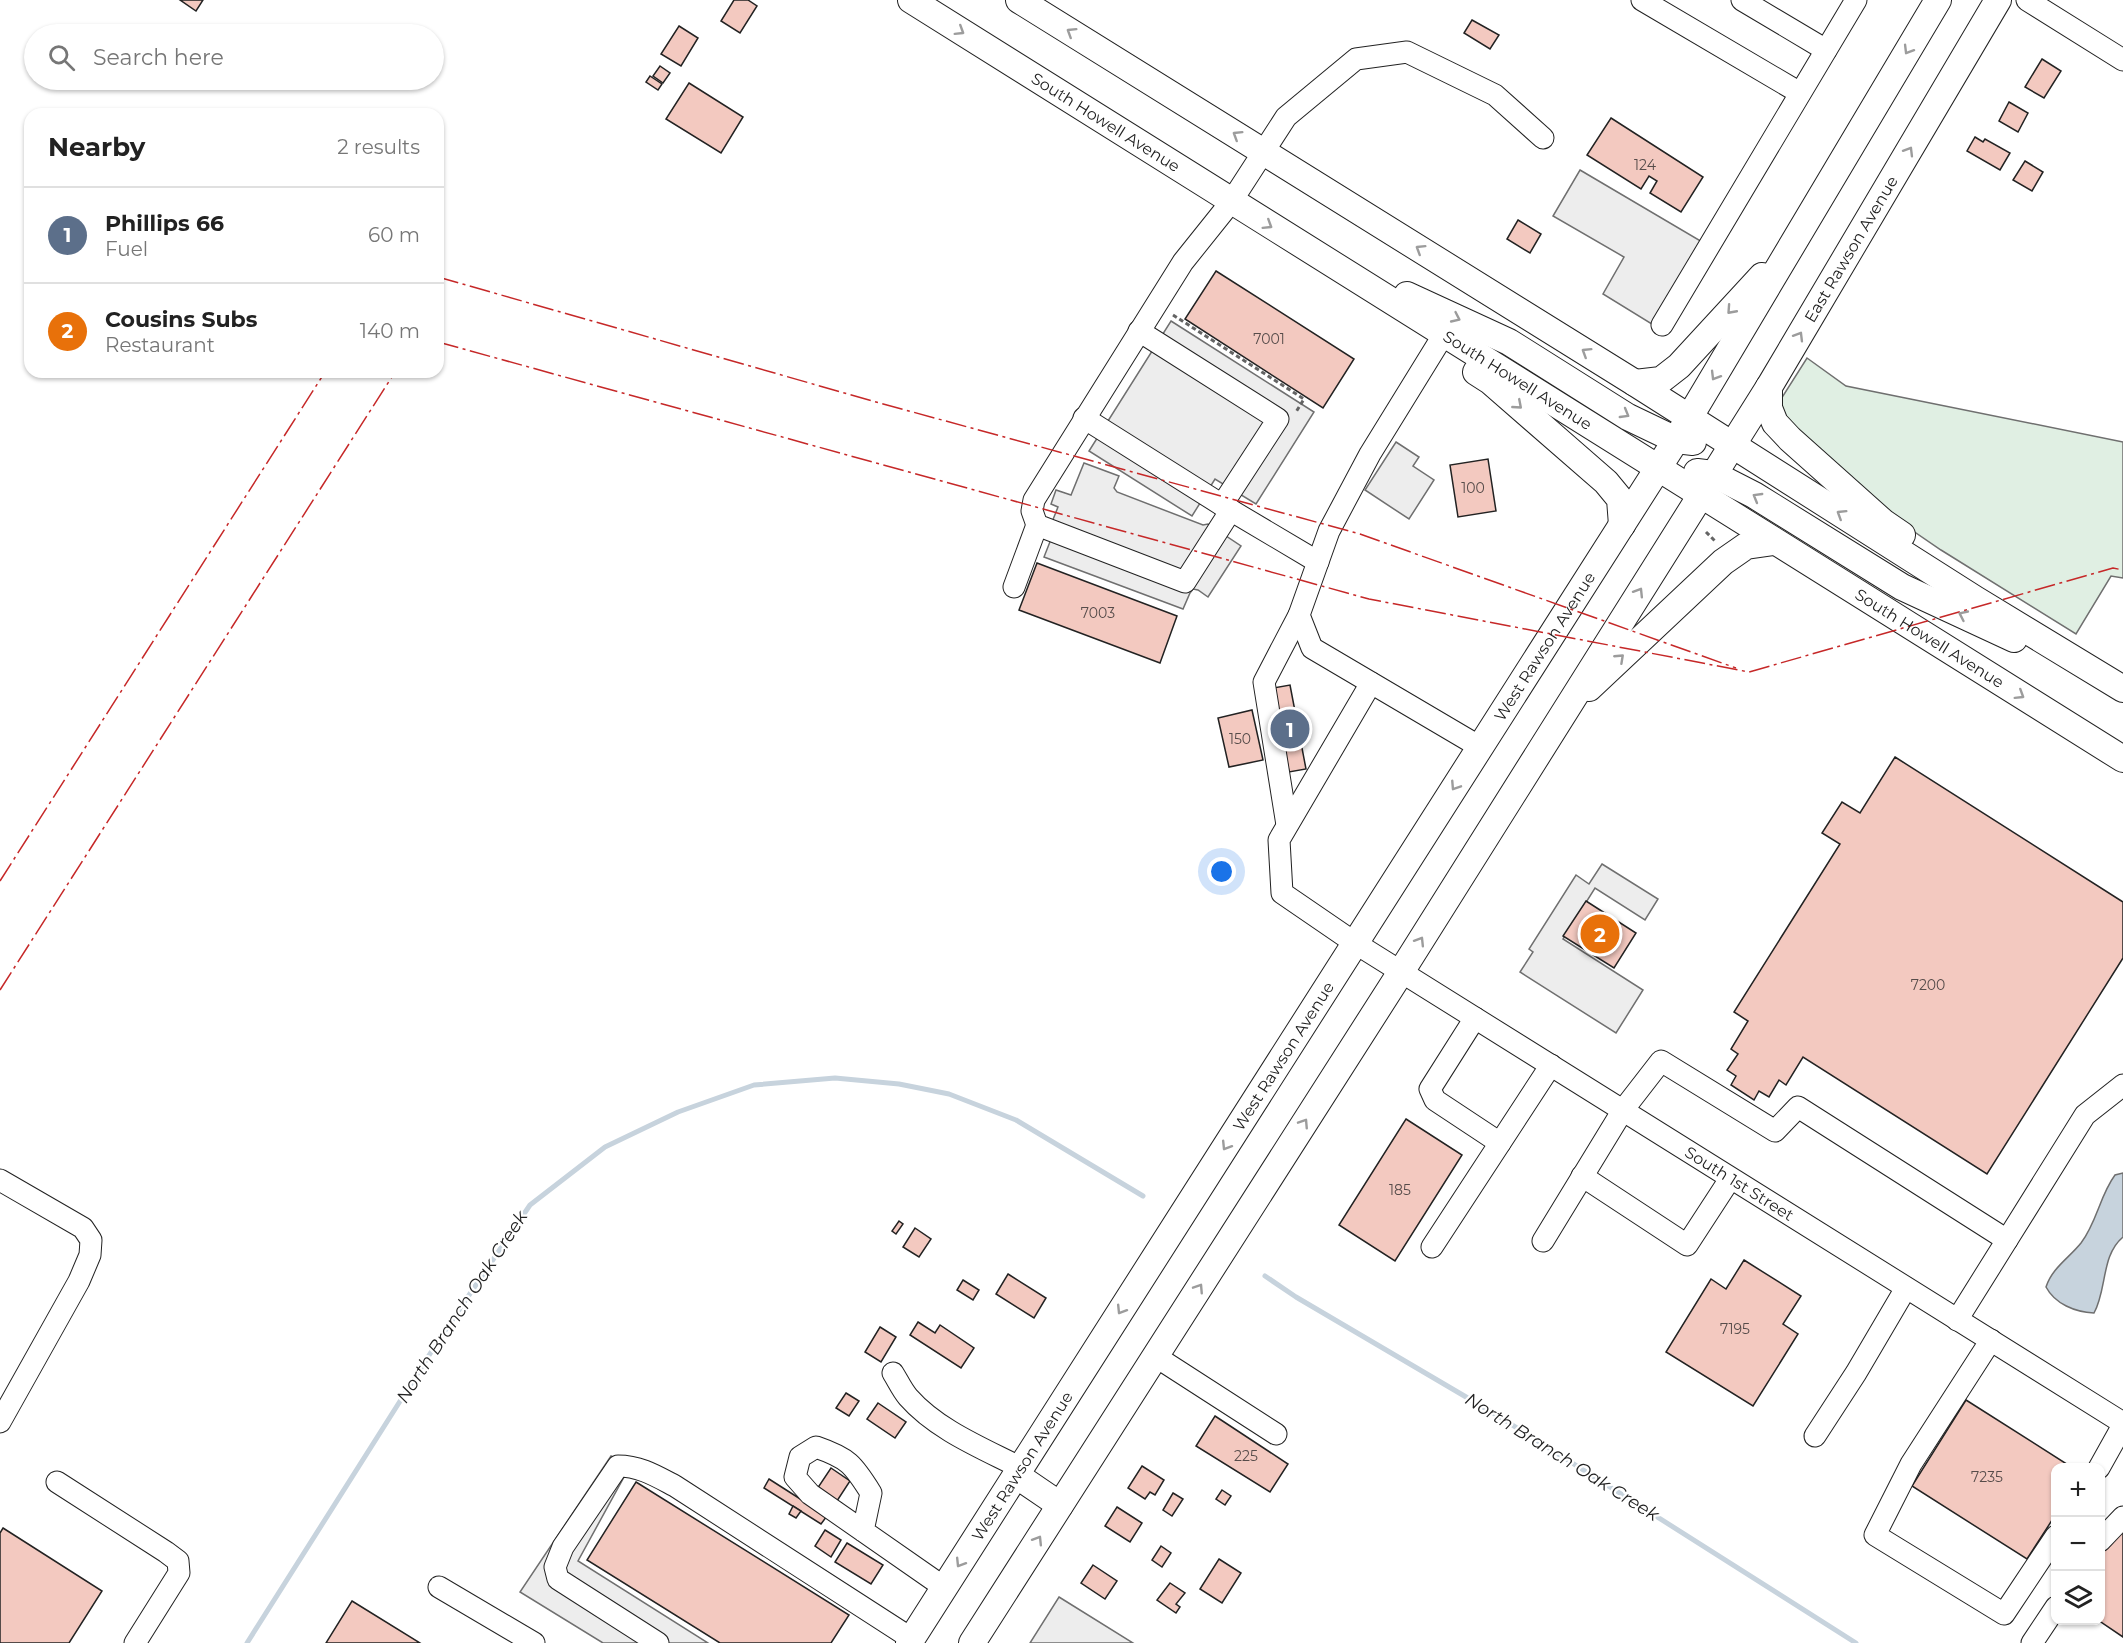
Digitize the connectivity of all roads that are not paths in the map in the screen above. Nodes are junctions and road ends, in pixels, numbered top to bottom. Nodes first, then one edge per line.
1 (911, 0) edge
2 (1019, 0) edge
3 (1642, 0) edge
4 (1742, 0) edge
5 (1856, 0) edge
6 (1938, 0) edge
7 (1998, 0) edge
8 (2027, 0) edge
9 (1826, 50) junction
10 (2123, 60) edge
11 (1800, 93) junction
12 (1543, 138) dead end
13 (1263, 152) junction
14 (1231, 202) junction
15 (1798, 235) junction
16 (1307, 249) junction
17 (1662, 325) dead end
18 (1139, 331) junction
19 (1440, 341) junction
20 (1635, 383) junction
21 (1769, 387) junction
22 (1084, 418) junction
23 (1690, 418) junction
24 (1676, 440) junction
25 (1732, 445) junction
26 (1658, 469) junction
27 (1707, 484) junction
28 (1227, 508) junction
29 (1037, 525) junction
30 (1622, 525) junction
31 (1774, 542) junction
32 (1318, 562) junction
33 (1014, 587) dead end
34 (1975, 599) junction
35 (1299, 615) junction
36 (2075, 660) junction
37 (1371, 683) junction
38 (2123, 689) edge
39 (1562, 712) junction
40 (1480, 747) junction
41 (2123, 759) edge
42 (1287, 825) junction
43 (1355, 943) junction
44 (1401, 972) junction
45 (1475, 1018) junction
46 (1551, 1065) junction
47 (2123, 1085) edge
48 (1623, 1110) junction
49 (1500, 1143) junction
50 (1582, 1176) junction
51 (1730, 1179) junction
52 (0, 1180) edge
53 (2007, 1240) junction
54 (1543, 1241) dead end
55 (1432, 1247) dead end
56 (1906, 1288) junction
57 (1958, 1320) junction
58 (1990, 1340) junction
59 (1155, 1356) junction
60 (893, 1373) dead end
61 (0, 1422) edge
62 (2123, 1424) edge
63 (1276, 1434) dead end
64 (1815, 1436) dead end
65 (2101, 1463) edge
66 (1019, 1472) junction
67 (57, 1482) dead end
68 (1060, 1504) junction
69 (2122, 1519) edge
70 (863, 1531) dead end
71 (2105, 1536) edge
72 (2051, 1542) edge
73 (440, 1587) dead end
74 (945, 1588) junction
75 (2051, 1613) edge
76 (911, 1641) edge
77 (135, 1643) edge
78 (534, 1643) edge
79 (658, 1643) edge
80 (972, 1643) edge
81 (2032, 1643) edge

1 -> 14 main road, South Howell Avenue
13 -> 2 main road
3 - 11 street
4 - 9 street
5 - 9 street
6 -> 15 main road
21 -> 7 main road, East Rawson Avenue
8 - 10 street
9 - 11 street
11 - 17 street
12 - 13 street
13 - 14 street
20 -> 13 main road
14 -> 16 main road, South Howell Avenue
14 - 18 street
15 -> 20 main road
15 -> 23 main road
16 - 19 main road, South Howell Avenue
16 -> 24 main road
18 - 22 street
18 - 28 street
19 - 26 main road, South Howell Avenue
19 -> 30 main road
19 - 32 street
20 - 23 main road
21 - 25 main road, East Rawson Avenue
21 - 34 main road
22 - 28 street
22 - 29 street
23 - 24 main road
23 - 25 main road
24 - 25 main road
24 - 26 main road
25 - 27 main road, East Rawson Avenue
34 -> 25 main road
26 - 27 main road, South Howell Avenue
26 - 30 main road, West Rawson Avenue
27 - 31 main road, South Howell Avenue
36 -> 27 main road
39 -> 27 main road
28 - 29 street
28 - 32 street
29 - 33 street
30 - 40 main road, West Rawson Avenue
39 -> 31 main road
31 -> 41 main road, South Howell Avenue
32 - 35 street
34 - 36 main road
35 - 37 street
35 - 42 street
36 - 38 main road
37 - 40 street
37 - 42 street
44 -> 39 main road
40 -> 43 main road, West Rawson Avenue
42 - 43 street, South 1st Street
43 - 44 street, South 1st Street
43 -> 66 main road, West Rawson Avenue
44 - 45 street, South 1st Street
59 -> 44 main road
45 - 46 street, South 1st Street
45 - 49 street
46 - 48 street, South 1st Street
46 - 49 street
47 - 53 street
48 - 50 street
48 - 51 street, South 1st Street
48 - 53 street
49 - 55 street
50 - 51 street
50 - 54 street
51 - 56 street, South 1st Street
52 - 61 street
53 - 57 street
56 - 57 street, South 1st Street
56 - 64 street
57 - 58 street, South 1st Street
58 - 62 street, South 1st Street
58 - 72 street
59 - 63 street
59 - 68 main road
60 - 66 street
62 - 65 street
66 - 68 main road
66 -> 74 main road, West Rawson Avenue
67 - 77 street
80 -> 68 main road
69 - 71 street
70 - 74 street
73 - 78 street
74 - 76 main road, West Rawson Avenue
75 - 81 street
76 - 79 street

